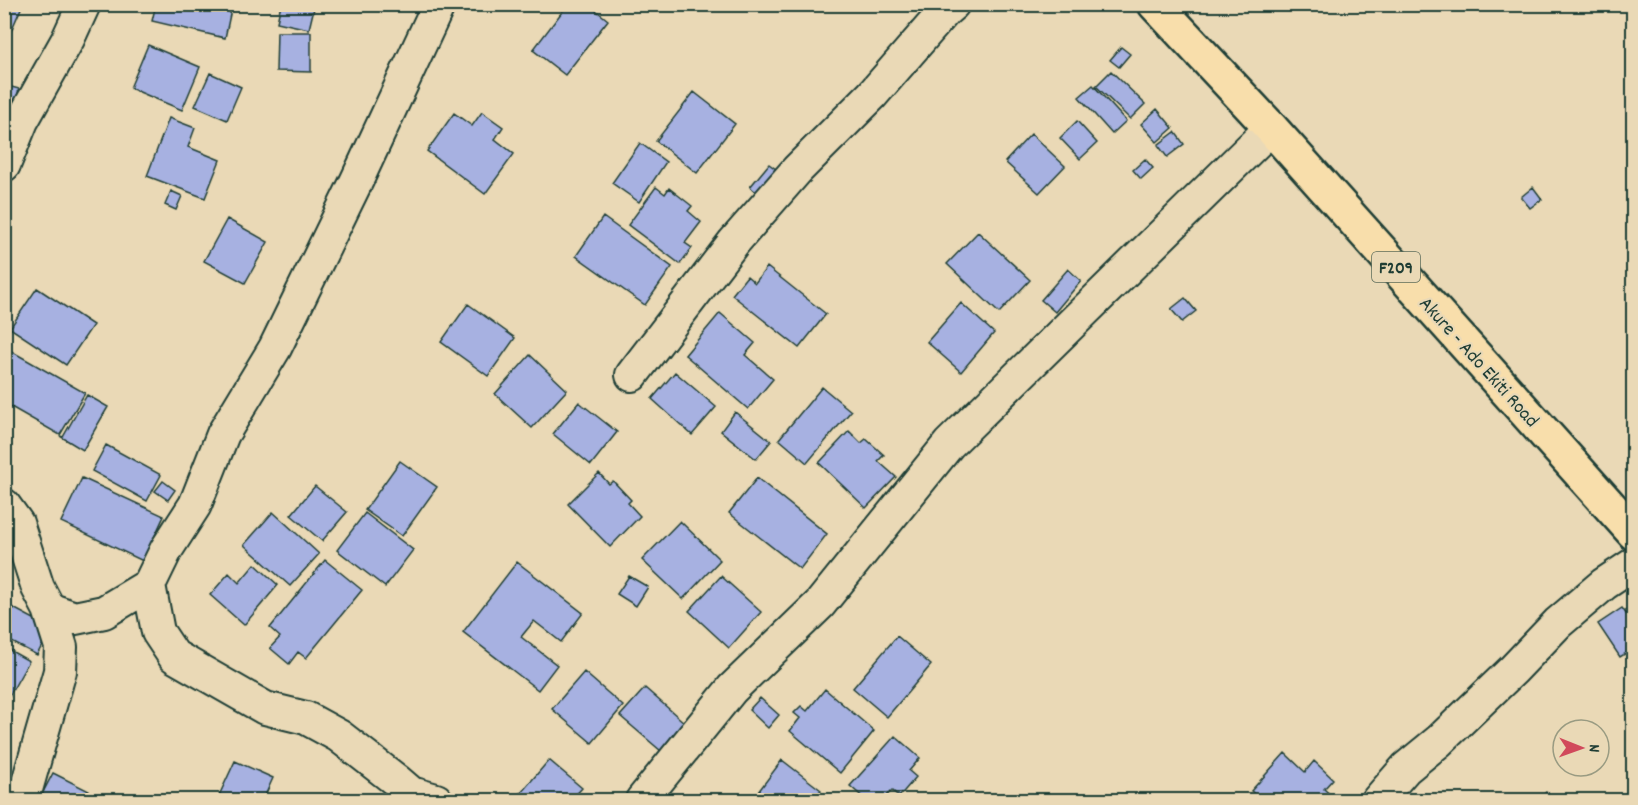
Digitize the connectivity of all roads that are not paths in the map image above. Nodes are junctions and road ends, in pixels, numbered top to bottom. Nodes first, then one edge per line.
1 (84, 4) edge
2 (439, 4) edge
3 (953, 4) edge
4 (1155, 4) edge
5 (1271, 128) junction
6 (4, 165) edge
7 (632, 375) dead end
8 (4, 505) edge
9 (1634, 533) edge
10 (1634, 564) edge
11 (149, 585) junction
12 (49, 609) junction
13 (104, 612) junction
14 (60, 671) junction
15 (417, 798) edge
16 (23, 801) edge
17 (642, 801) edge
18 (1378, 801) edge

1 - 6 street
2 - 11 street
3 - 7 street
4 - 5 main road, Akure - Ado Ekiti Road / F209
5 - 9 main road, Akure - Ado Ekiti Road / F209
5 - 17 street
8 - 12 street
10 - 18 street
11 - 13 street
11 - 15 street
12 - 13 street
12 - 14 street
13 - 14 street
14 - 16 street

